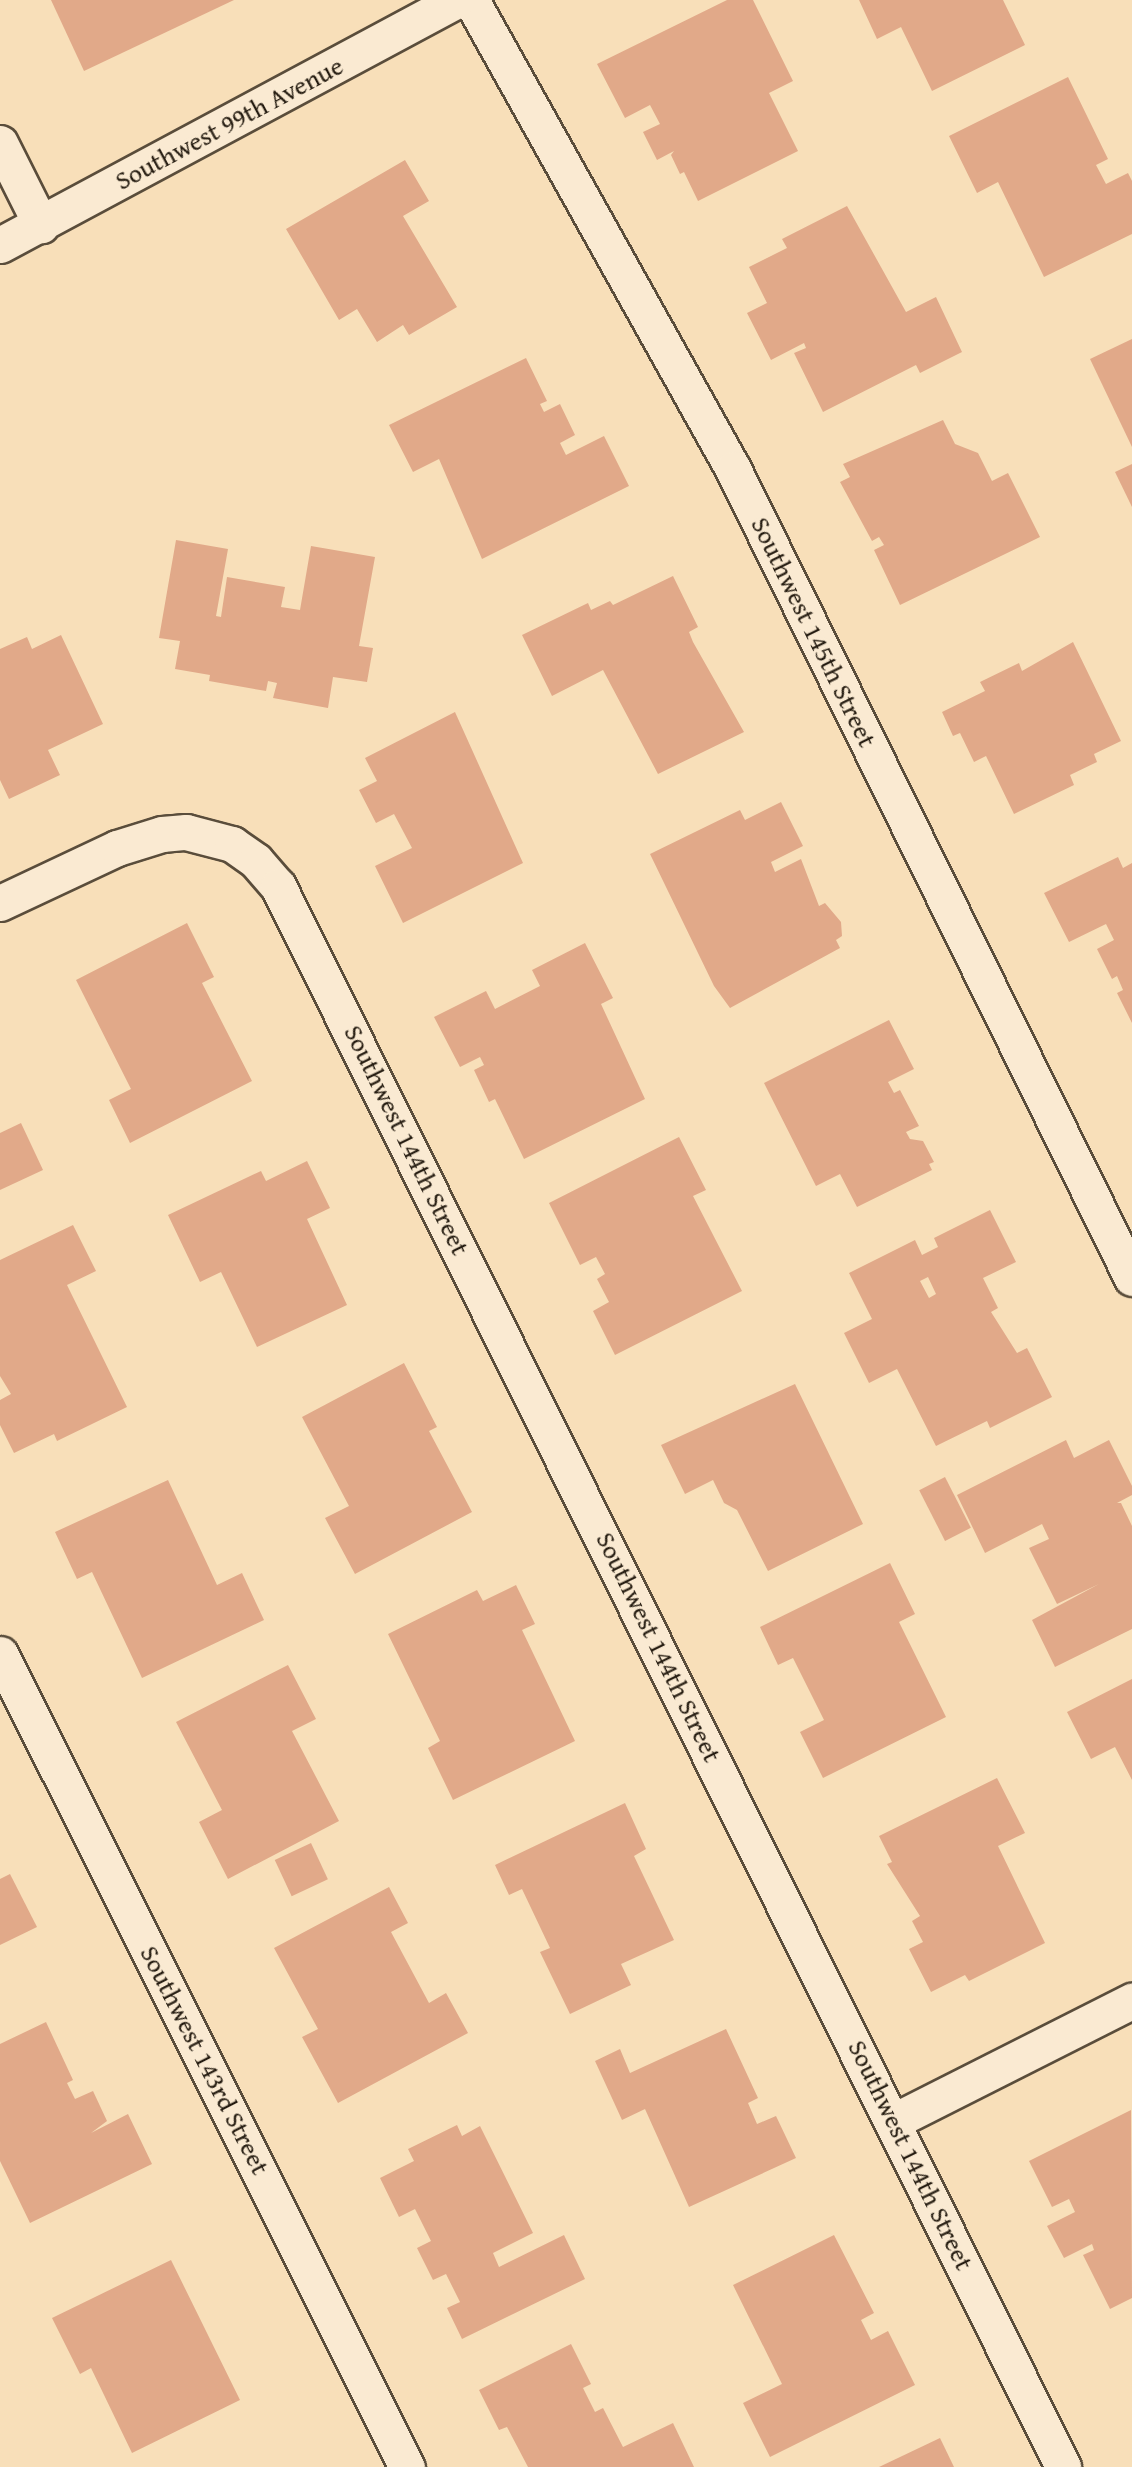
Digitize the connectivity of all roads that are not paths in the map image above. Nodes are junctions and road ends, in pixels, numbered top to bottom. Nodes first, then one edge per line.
1 (457, 0) edge
2 (471, 0) edge
3 (0, 143) edge
4 (41, 225) junction
5 (0, 245) edge
6 (0, 903) edge
7 (1132, 1278) edge
8 (0, 1654) edge
9 (1132, 2001) edge
10 (894, 2121) junction
11 (407, 2467) edge
12 (1063, 2467) edge

1 - 4 street, Southwest 99th Avenue
2 - 7 street, Southwest 145th Street
3 - 4 street
4 - 5 street, Southwest 99th Avenue
6 - 10 street, Southwest 144th Street
8 - 11 street, Southwest 143rd Street
9 - 10 street
10 - 12 street, Southwest 144th Street

